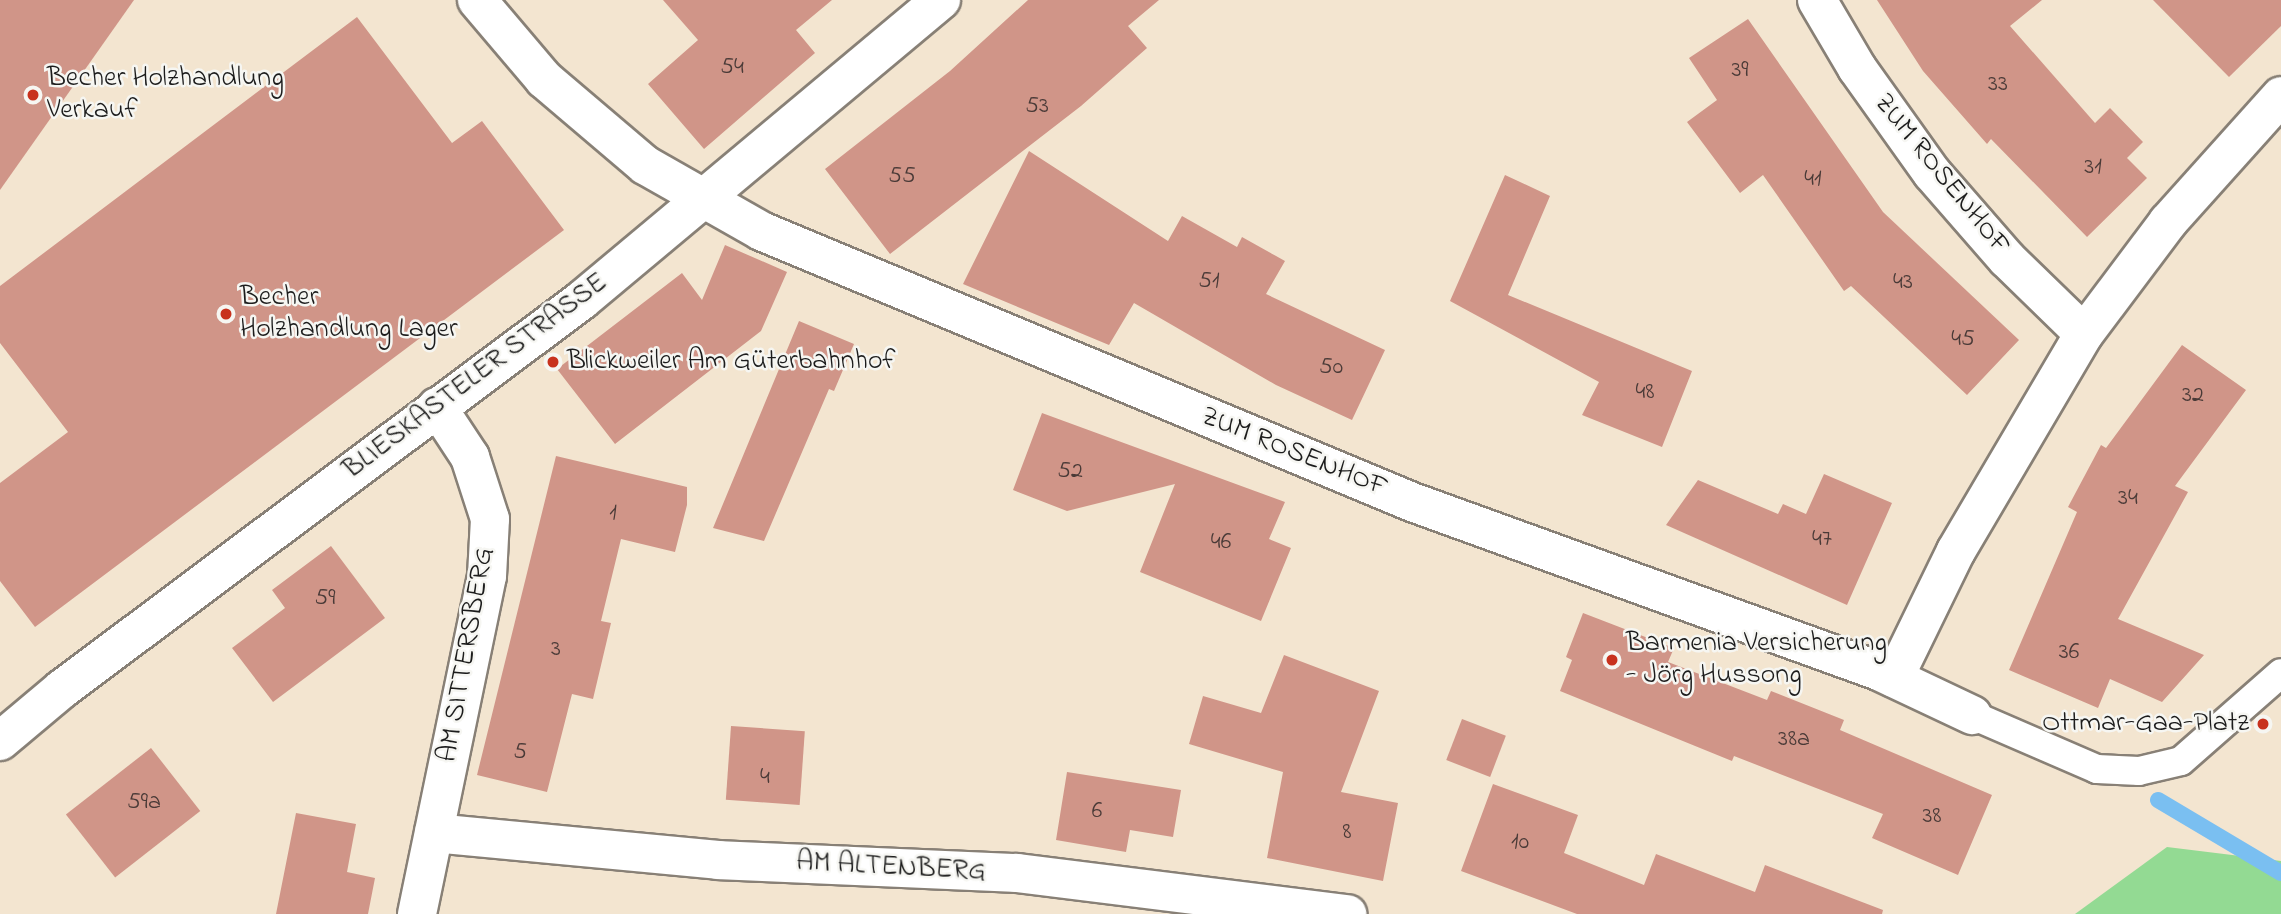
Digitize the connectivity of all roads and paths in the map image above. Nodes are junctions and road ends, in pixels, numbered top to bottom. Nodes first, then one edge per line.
1 (477, 0) edge
2 (941, 0) edge
3 (1817, 0) edge
4 (2281, 96) edge
5 (704, 202) junction
6 (2084, 334) junction
7 (437, 407) junction
8 (2281, 673) edge
9 (1894, 678) junction
10 (1972, 715) joint
11 (0, 741) edge
12 (434, 833) junction
13 (418, 914) edge
14 (1347, 914) edge

1 - 5 street, ZUM ROSENHOF
2 - 5 street, BLIESKASTELER STRASSE
3 - 6 street, ZUM ROSENHOF
4 - 6 street
5 - 7 street, BLIESKASTELER STRASSE
5 - 9 street, ZUM ROSENHOF
6 - 9 street
7 - 11 street, BLIESKASTELER STRASSE
7 - 12 street, AM SITTERSBERG
8 - 10 lane
9 - 10 street, ZUM ROSENHOF
12 - 13 street, AM SITTERSBERG
12 - 14 street, AM ALTENBERG

